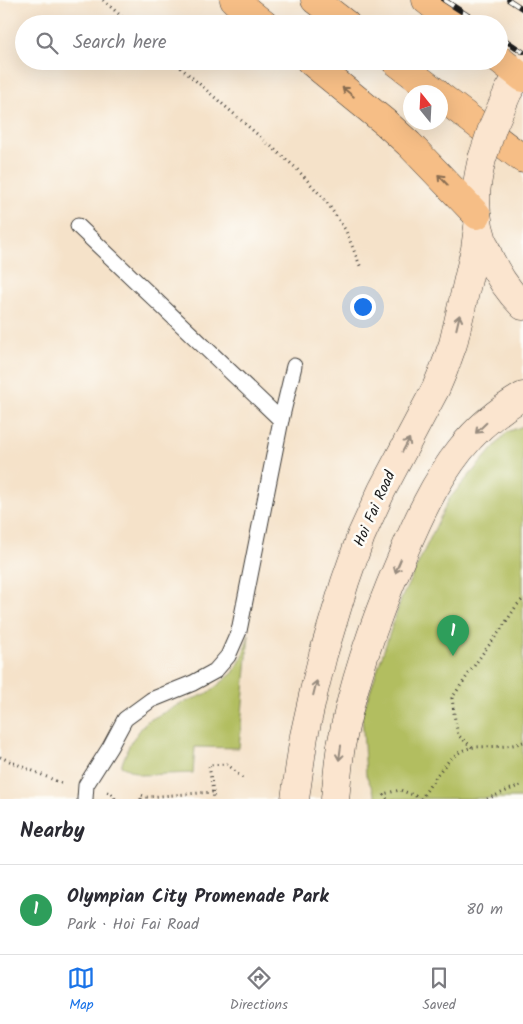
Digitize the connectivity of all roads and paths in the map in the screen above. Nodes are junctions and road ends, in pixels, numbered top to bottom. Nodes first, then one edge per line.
1 (103, 0) edge
2 (234, 0) edge
3 (315, 0) edge
4 (426, 0) edge
5 (120, 15) edge
6 (253, 15) edge
7 (334, 15) edge
8 (445, 15) edge
9 (508, 66) edge
10 (523, 68) edge
11 (183, 70) edge
12 (321, 70) edge
13 (407, 70) edge
14 (523, 78) edge
15 (427, 85) edge
16 (448, 102) edge
17 (523, 159) edge
18 (478, 221) junction
19 (78, 226) dead end
20 (361, 268) dead end
21 (523, 306) edge
22 (294, 366) dead end
23 (523, 396) edge
24 (282, 420) junction
25 (523, 599) edge
26 (523, 742) edge
27 (472, 747) junction
28 (0, 757) edge
29 (242, 778) dead end
30 (523, 784) edge
31 (85, 792) edge
32 (213, 792) junction
33 (115, 799) edge
34 (141, 799) edge
35 (214, 799) edge
36 (295, 799) edge
37 (335, 799) edge
38 (387, 799) edge
39 (420, 799) edge
40 (487, 799) edge

1 - 5 path
2 - 6 highway
3 - 7 highway
4 - 8 highway
9 - 14 highway, bridge
10 - 18 street, Hoi Fai Road, bridge
11 - 20 path
18 -> 12 highway
13 - 15 highway
16 - 17 highway
18 - 21 street, Hoi Fai Road
36 -> 18 street, Hoi Fai Road
19 - 24 lane
22 - 24 lane
23 -> 37 street
24 - 31 lane
25 - 27 path
26 - 27 path
27 - 39 path
28 - 31 path
29 - 32 path
30 - 40 path
31 - 33 path
32 - 34 path
32 - 35 path
38 - 39 path

